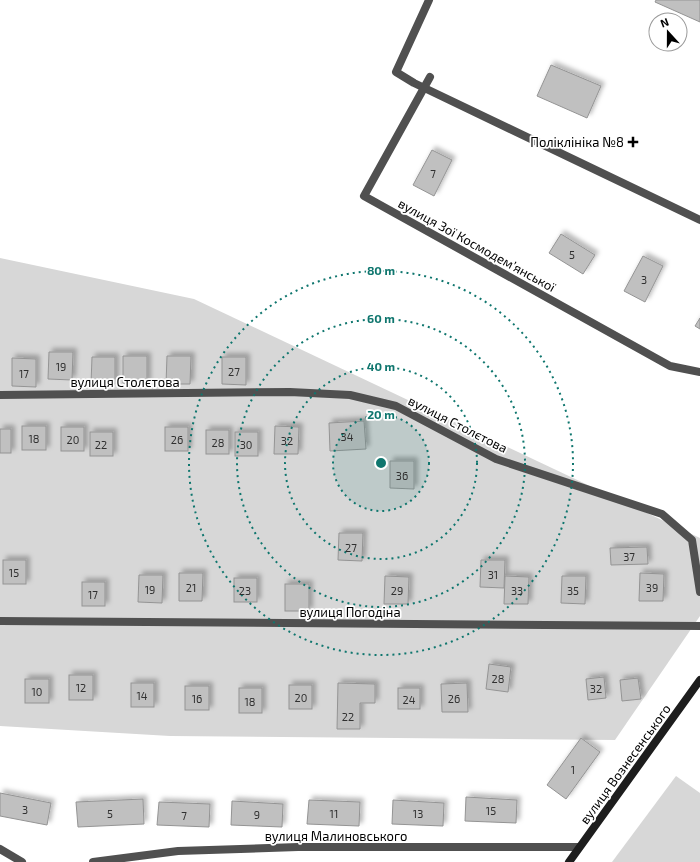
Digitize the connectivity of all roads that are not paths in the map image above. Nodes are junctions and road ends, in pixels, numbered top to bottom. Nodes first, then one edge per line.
1 (429, 0) edge
2 (430, 77) dead end
3 (425, 88) junction
4 (700, 220) edge
5 (700, 372) edge
6 (0, 395) edge
7 (700, 592) edge
8 (0, 621) edge
9 (700, 626) edge
10 (700, 680) edge
11 (579, 847) junction
12 (0, 849) edge
13 (22, 862) edge
14 (93, 862) edge
15 (569, 862) edge

1 - 3 street
2 - 3 street, вулиця Зої Космодем’янської
3 - 4 street
3 - 5 street, вулиця Зої Космодем’янської
6 - 7 street, вулиця Столєтова
8 - 9 street, вулиця Погодіна
10 - 11 main road, вулиця Вознесенського
11 - 14 street, вулиця Малиновського
11 - 15 main road, вулиця Вознесенського
12 - 13 street

